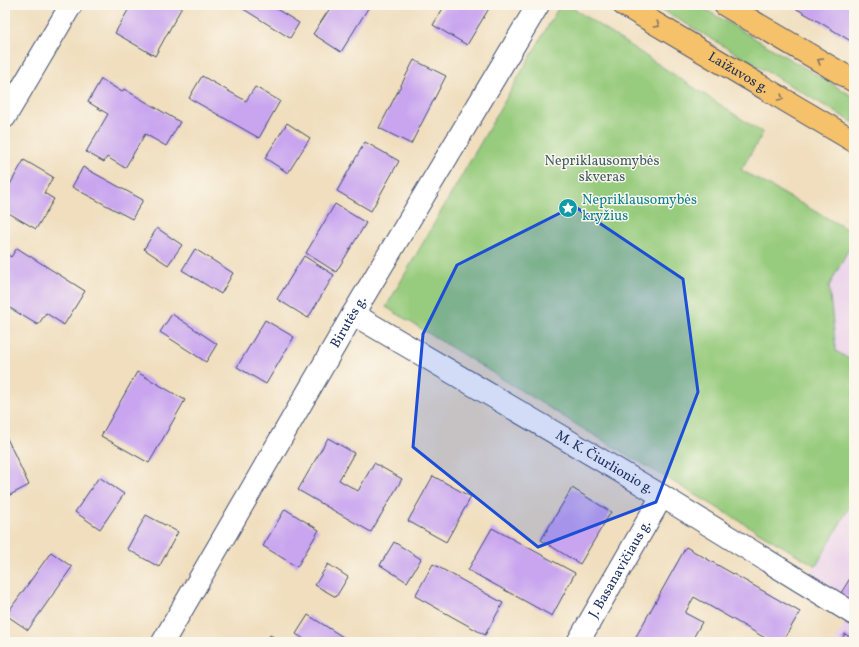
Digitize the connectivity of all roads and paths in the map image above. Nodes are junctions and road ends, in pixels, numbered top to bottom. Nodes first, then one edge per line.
1 (70, 5) edge
2 (538, 5) edge
3 (624, 5) edge
4 (725, 5) edge
5 (854, 81) edge
6 (5, 117) edge
7 (854, 141) edge
8 (353, 314) junction
9 (662, 496) junction
10 (854, 614) edge
11 (163, 642) edge
12 (578, 642) edge

1 - 6 street
2 - 8 street, Birutės g.
3 -> 7 main road, Laižuvos g.
5 -> 4 main road
8 - 9 street, M. K. Čiurlionio g.
8 - 11 street, Birutės g.
9 - 10 street, M. K. Čiurlionio g.
9 - 12 street, J. Basanavičiaus g.

